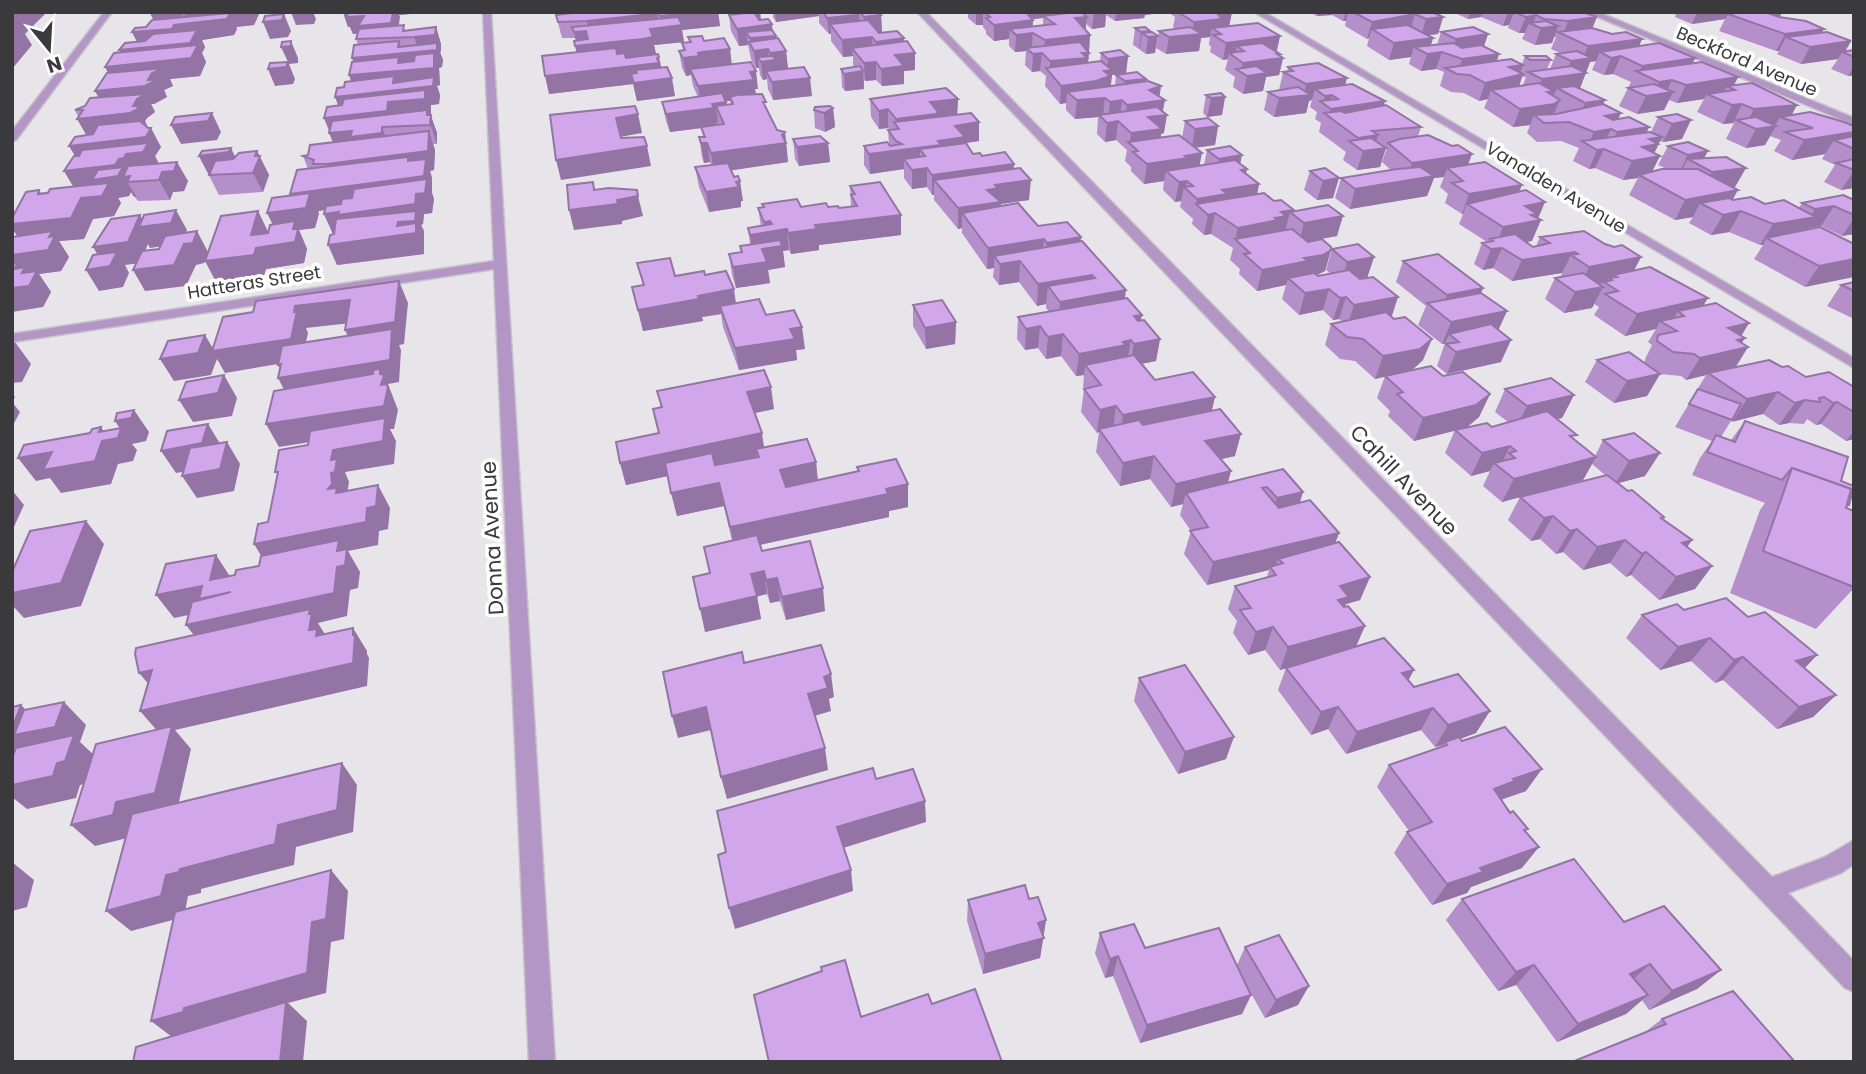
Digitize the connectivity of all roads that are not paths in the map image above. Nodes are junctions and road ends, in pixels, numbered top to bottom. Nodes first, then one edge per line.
1 (108, 12) edge
2 (487, 12) edge
3 (921, 12) edge
4 (1258, 12) edge
5 (1590, 12) edge
6 (1854, 122) edge
7 (12, 138) edge
8 (501, 264) junction
9 (12, 338) edge
10 (1854, 364) edge
11 (1854, 850) edge
12 (1768, 890) junction
13 (1854, 979) edge
14 (542, 1062) edge

1 - 7 street
2 - 8 street, Donna Avenue
3 - 12 street, Cahill Avenue
4 - 10 street, Vanalden Avenue
5 - 6 street, Beckford Avenue
8 - 9 street, Hatteras Street
8 - 14 street, Donna Avenue
11 - 12 street
12 - 13 street, Cahill Avenue

